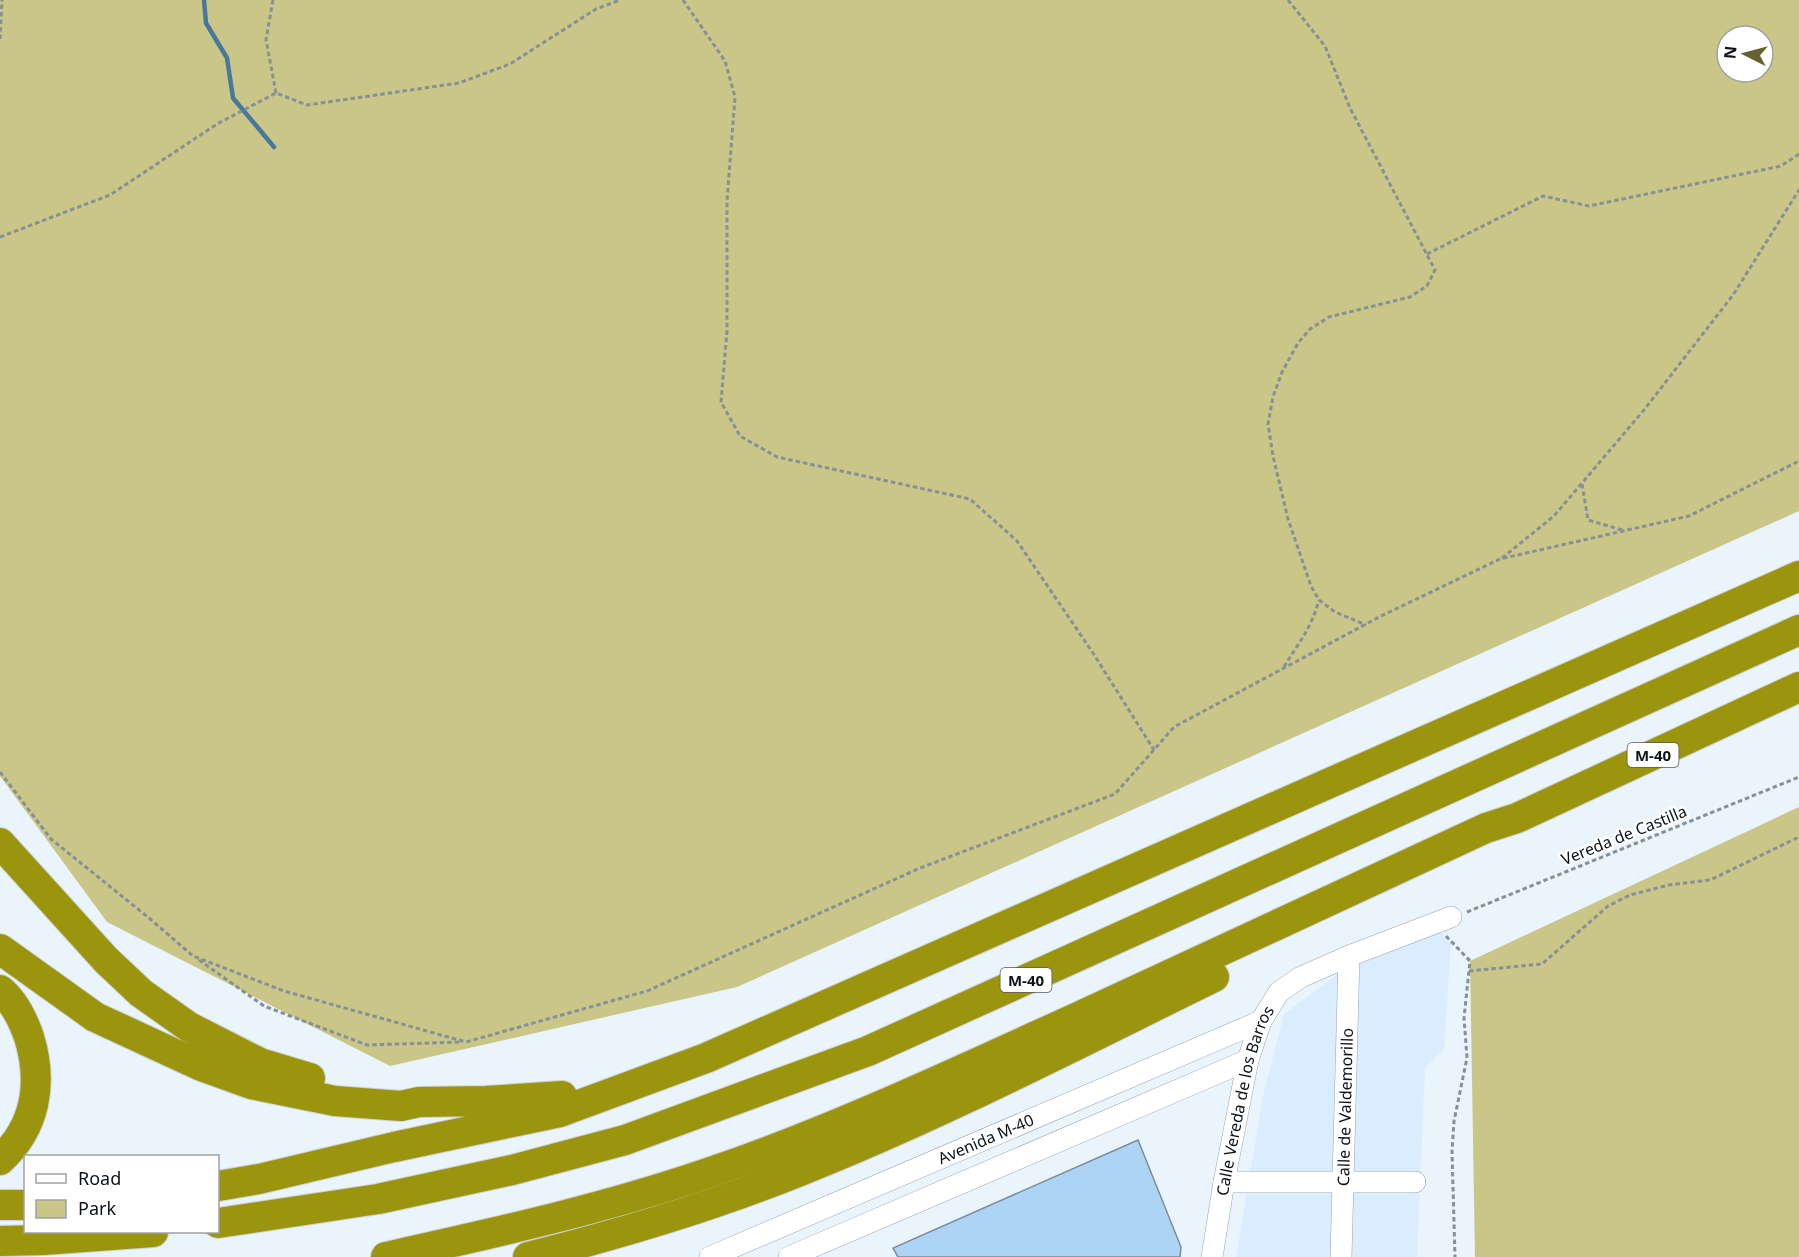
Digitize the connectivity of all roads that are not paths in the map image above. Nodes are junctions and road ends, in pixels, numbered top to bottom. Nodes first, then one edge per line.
1 (1799, 576) edge
2 (1799, 630) edge
3 (1799, 687) edge
4 (1517, 818) junction
5 (0, 843) edge
6 (1448, 919) road end
7 (0, 949) edge
8 (1349, 956) junction
9 (0, 990) edge
10 (1261, 1021) junction
11 (1248, 1060) junction
12 (616, 1090) junction
13 (419, 1102) junction
14 (0, 1160) edge
15 (1224, 1182) junction
16 (1343, 1182) junction
17 (1415, 1182) dead end
18 (219, 1186) edge
19 (834, 1204) junction
20 (0, 1205) edge
21 (24, 1205) edge
22 (219, 1223) edge
23 (846, 1232) junction
24 (139, 1233) edge
25 (0, 1241) edge
26 (714, 1256) edge
27 (386, 1257) edge
28 (528, 1257) edge
29 (789, 1257) edge
30 (1212, 1257) edge
31 (1341, 1257) edge

1 - 12 highway
2 - 22 highway, M-40
3 - 4 highway, M-40
4 - 27 highway, M-40
4 - 28 highway
5 - 13 highway
6 - 8 street, Calle Vereda de los Barros
7 - 13 highway
8 - 10 street, Calle Vereda de los Barros
8 - 16 street, Calle de Valdemorillo
9 - 14 highway
10 - 11 street, Calle Vereda de los Barros
10 - 19 street, Avenida M-40
11 - 15 street, Calle Vereda de los Barros
11 - 23 street, Avenida M-40
12 - 13 highway
12 - 18 highway
15 - 16 street
15 - 30 street, Calle Vereda de los Barros
16 - 17 street
16 - 31 street, Calle de Valdemorillo
19 - 23 street
19 - 26 street, Avenida M-40
20 - 21 highway
23 - 29 street, Avenida M-40
24 - 25 highway

